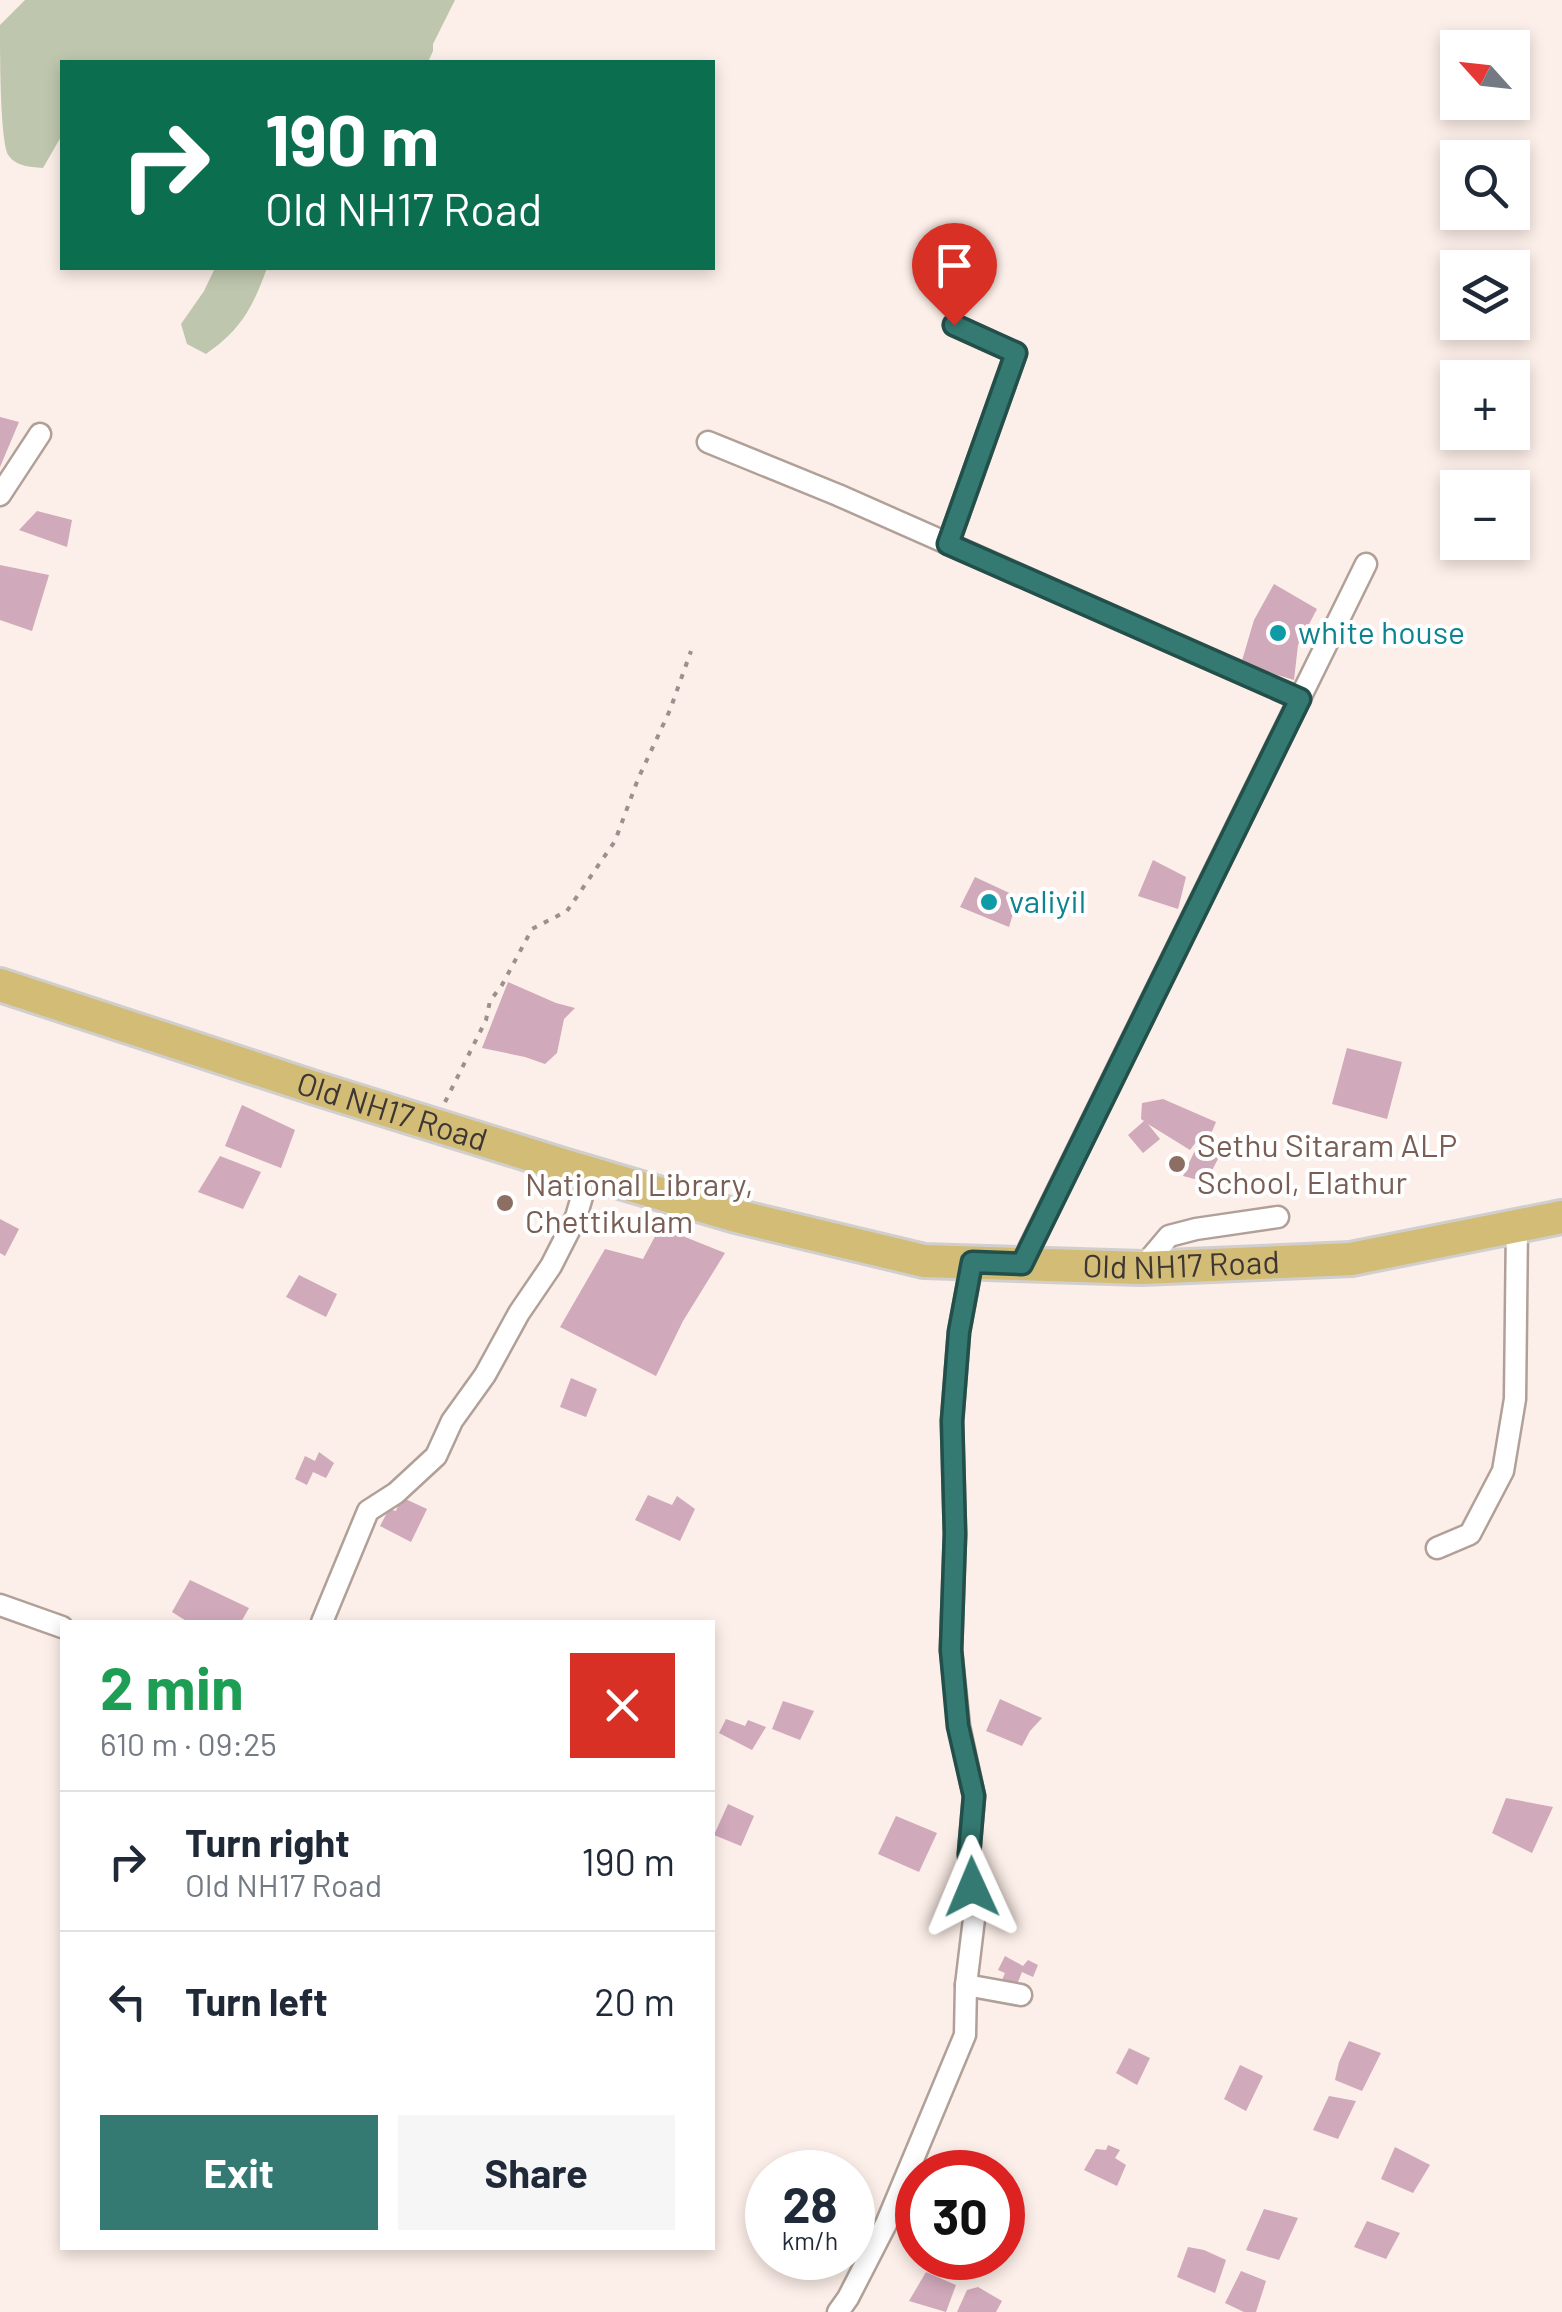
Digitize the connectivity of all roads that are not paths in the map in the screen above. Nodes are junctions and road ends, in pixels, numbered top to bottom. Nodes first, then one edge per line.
1 (954, 325) dead end
2 (40, 434) dead end
3 (708, 442) dead end
4 (0, 495) edge
5 (948, 544) junction
6 (1366, 564) dead end
7 (1300, 699) junction
8 (0, 985) edge
9 (590, 1172) junction
10 (1278, 1217) dead end
11 (1562, 1217) edge
12 (1517, 1225) junction
13 (972, 1262) junction
14 (1022, 1264) junction
15 (1142, 1268) junction
16 (1437, 1548) dead end
17 (0, 1605) edge
18 (323, 1620) edge
19 (60, 1626) edge
20 (966, 1985) junction
21 (1020, 1996) dead end
22 (838, 2312) edge

1 - 5 street
2 - 4 street
3 - 5 street
5 - 7 street
6 - 7 street
7 - 14 street
8 - 9 main road, Old NH17 Road
9 - 13 main road, Old NH17 Road
9 - 18 street
10 - 15 street
11 - 12 main road, Old NH17 Road
12 - 15 main road, Old NH17 Road
12 - 16 street
13 - 14 main road, Old NH17 Road
13 - 20 street
14 - 15 main road, Old NH17 Road
17 - 19 street
20 - 21 street
20 - 22 street

